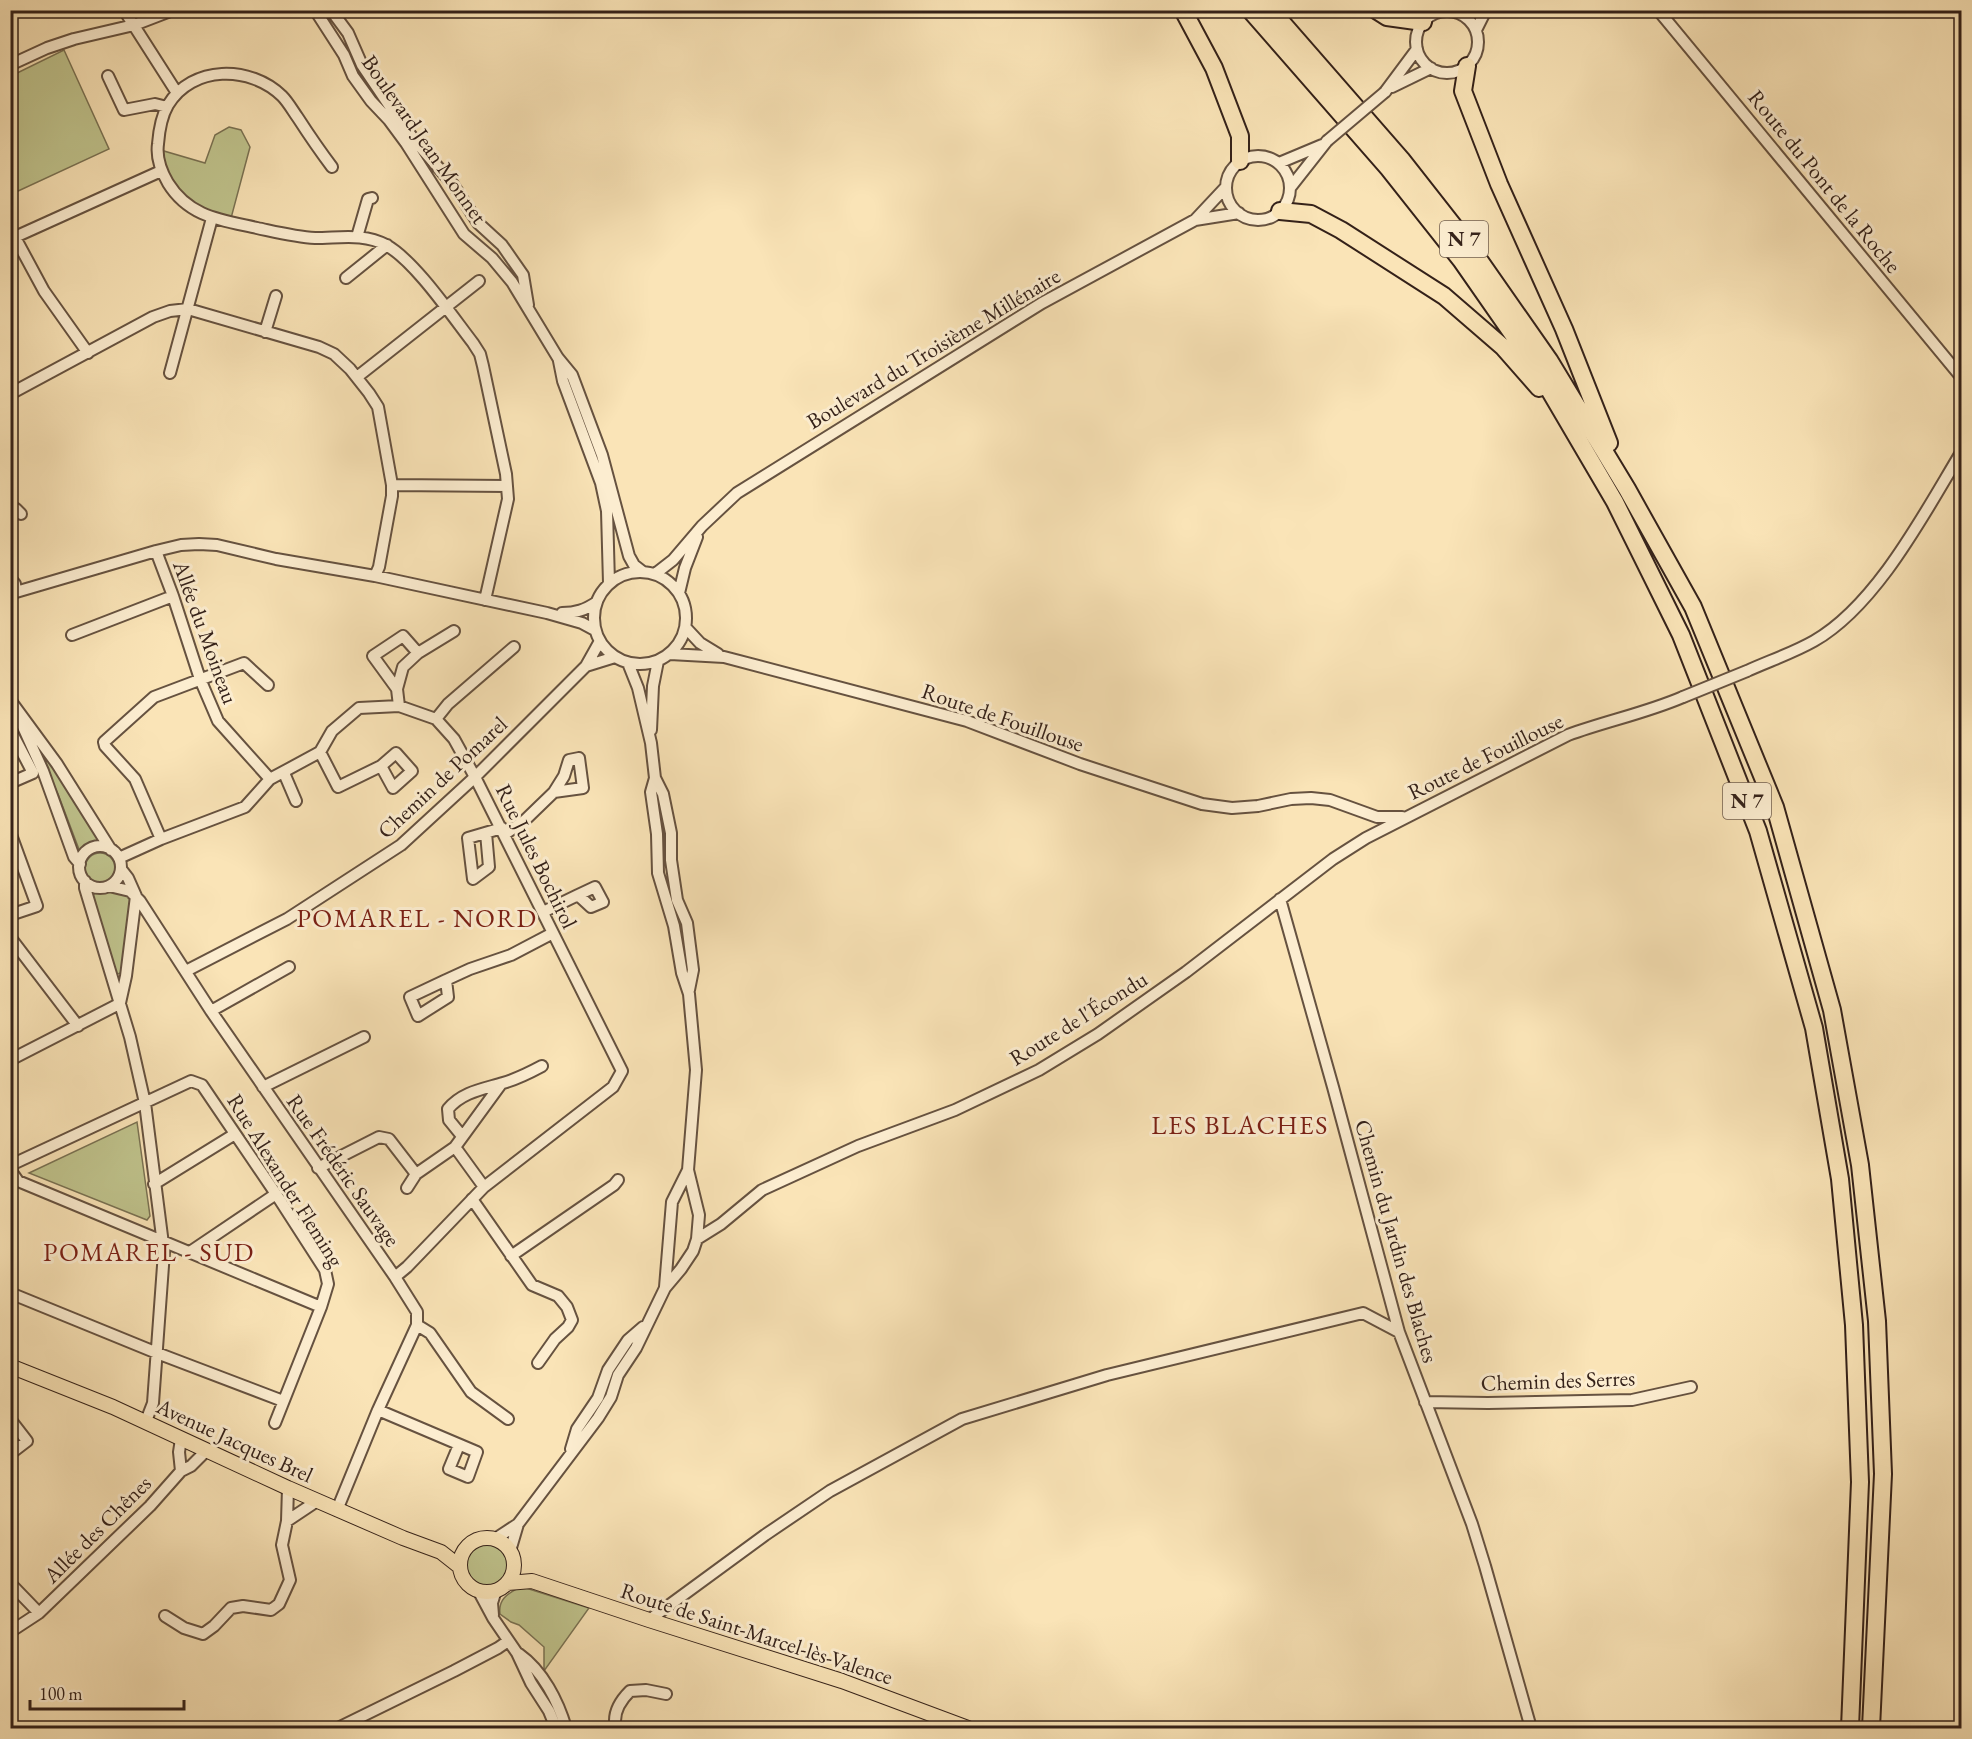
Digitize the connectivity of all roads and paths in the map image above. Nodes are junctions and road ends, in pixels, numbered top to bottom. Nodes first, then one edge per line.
1 (124, 10) edge
2 (173, 10) edge
3 (315, 10) edge
4 (331, 10) edge
5 (1183, 10) edge
6 (1250, 10) edge
7 (1271, 10) edge
8 (1376, 10) edge
9 (1486, 10) edge
10 (1658, 10) edge
11 (1465, 12) edge
12 (1423, 22) junction
13 (134, 25) junction
14 (1476, 30) junction
15 (1418, 49) junction
16 (10, 65) edge
17 (1467, 66) junction
18 (1431, 68) junction
19 (108, 76) dead end
20 (1387, 90) junction
21 (177, 93) junction
22 (166, 107) junction
23 (1325, 143) junction
24 (1240, 161) junction
25 (1279, 164) junction
26 (332, 167) dead end
27 (160, 171) junction
28 (1226, 188) junction
29 (1290, 188) junction
30 (372, 198) dead end
31 (1280, 211) junction
32 (1239, 213) junction
33 (212, 218) junction
34 (1196, 220) junction
35 (13, 232) edge
36 (357, 237) junction
37 (387, 245) junction
38 (346, 278) dead end
39 (479, 281) dead end
40 (276, 296) dead end
41 (445, 307) junction
42 (188, 309) junction
43 (530, 314) junction
44 (264, 332) junction
45 (88, 353) junction
46 (558, 358) junction
47 (170, 373) dead end
48 (357, 377) junction
49 (1962, 378) edge
50 (10, 394) edge
51 (1575, 431) junction
52 (1962, 451) edge
53 (392, 485) junction
54 (507, 486) junction
55 (1627, 489) junction
56 (702, 526) junction
57 (156, 551) junction
58 (643, 572) junction
59 (655, 574) junction
60 (375, 576) junction
61 (10, 578) edge
62 (609, 583) junction
63 (679, 592) junction
64 (13, 595) edge
65 (173, 596) junction
66 (485, 600) junction
67 (597, 602) junction
68 (547, 613) junction
69 (686, 628) junction
70 (595, 630) junction
71 (454, 632) dead end
72 (72, 635) dead end
73 (600, 641) junction
74 (514, 647) dead end
75 (418, 653) junction
76 (670, 654) junction
77 (615, 657) junction
78 (724, 657) junction
79 (658, 661) junction
80 (628, 663) junction
81 (586, 666) junction
82 (200, 679) junction
83 (267, 685) dead end
84 (397, 689) junction
85 (11, 700) edge
86 (399, 705) junction
87 (436, 719) junction
88 (10, 729) edge
89 (651, 742) junction
90 (320, 752) junction
91 (381, 766) dead end
92 (284, 773) junction
93 (476, 777) junction
94 (270, 779) junction
95 (10, 783) edge
96 (554, 792) dead end
97 (296, 801) dead end
98 (1406, 817) junction
99 (503, 831) junction
100 (10, 832) edge
101 (486, 833) dead end
102 (161, 839) junction
103 (117, 859) junction
104 (80, 864) junction
105 (85, 881) junction
106 (109, 886) junction
107 (578, 895) dead end
108 (136, 896) junction
109 (1280, 899) junction
110 (543, 912) junction
111 (10, 915) edge
112 (554, 933) junction
113 (10, 937) edge
114 (289, 967) dead end
115 (186, 970) junction
116 (446, 980) dead end
117 (119, 1004) junction
118 (211, 1011) junction
119 (78, 1026) junction
120 (364, 1037) dead end
121 (10, 1060) edge
122 (542, 1066) dead end
123 (501, 1084) junction
124 (263, 1087) junction
125 (145, 1103) junction
126 (235, 1134) junction
127 (462, 1137) junction
128 (455, 1147) junction
129 (318, 1168) junction
130 (688, 1170) junction
131 (416, 1174) junction
132 (618, 1180) dead end
133 (154, 1184) junction
134 (484, 1187) junction
135 (407, 1188) dead end
136 (679, 1189) junction
137 (692, 1190) junction
138 (276, 1194) junction
139 (472, 1199) junction
140 (699, 1215) junction
141 (715, 1227) junction
142 (697, 1239) junction
143 (162, 1242) junction
144 (190, 1252) junction
145 (511, 1256) junction
146 (667, 1263) junction
147 (681, 1269) junction
148 (394, 1277) junction
149 (665, 1288) junction
150 (10, 1293) edge
151 (321, 1307) junction
152 (417, 1325) junction
153 (1399, 1332) junction
154 (157, 1353) junction
155 (538, 1363) dead end
156 (10, 1366) edge
157 (1691, 1387) dead end
158 (283, 1401) junction
159 (1425, 1402) junction
160 (378, 1410) junction
161 (10, 1419) edge
162 (507, 1419) dead end
163 (146, 1421) junction
164 (275, 1424) dead end
165 (182, 1439) junction
166 (459, 1445) junction
167 (206, 1451) junction
168 (10, 1454) edge
169 (181, 1471) junction
170 (457, 1472) junction
171 (446, 1481) dead end
172 (288, 1488) junction
173 (303, 1495) junction
174 (317, 1501) junction
175 (337, 1510) junction
176 (299, 1513) junction
177 (287, 1521) junction
178 (518, 1524) junction
179 (495, 1539) junction
180 (466, 1549) junction
181 (441, 1552) junction
182 (512, 1557) junction
183 (460, 1567) junction
184 (532, 1581) junction
185 (10, 1583) edge
186 (502, 1587) junction
187 (478, 1590) junction
188 (39, 1613) junction
189 (165, 1616) dead end
190 (493, 1618) junction
191 (649, 1620) junction
192 (10, 1632) edge
193 (507, 1641) junction
194 (517, 1653) junction
195 (666, 1694) dead end
196 (338, 1728) edge
197 (556, 1728) edge
198 (566, 1728) edge
199 (616, 1728) edge
200 (968, 1728) edge
201 (1531, 1728) edge
202 (1850, 1728) edge
203 (1871, 1728) edge

1 - 13 street
2 - 13 street
3 - 43 street, Boulevard Jean Monnet
4 - 43 street, Boulevard Jean Monnet
5 - 24 highway
6 - 51 highway, N 7
7 - 55 highway, N 7
8 - 12 highway
9 - 14 street
10 - 49 street, Route du Pont de la Roche
11 - 12 street
11 - 14 street
12 - 15 street
13 - 16 street
13 - 21 street
14 - 17 street
15 - 18 street
15 - 20 street
17 - 18 street
17 - 55 highway
18 - 20 street
19 - 22 street
20 - 23 street, bridge
21 - 22 street
21 - 26 street
22 - 27 street
23 - 25 street
23 - 29 street
24 - 25 street
24 - 28 street
25 - 29 street
27 - 33 street
27 - 35 street
28 - 32 street
28 - 34 street, Boulevard du Troisième Millénaire
29 - 31 street
30 - 36 street
31 - 32 street
31 - 51 highway
32 - 34 street, Boulevard du Troisième Millénaire
33 - 36 street
33 - 42 street
34 - 56 street, Boulevard du Troisième Millénaire
35 - 45 street
36 - 37 street
37 - 38 street
37 - 41 street
39 - 41 street
40 - 44 street
41 - 48 street
41 - 54 street
42 - 44 street
42 - 45 street
42 - 47 street
43 - 46 street, Boulevard Jean Monnet
44 - 48 street
45 - 50 street
46 - 58 street, Boulevard Jean Monnet
46 - 62 street, Boulevard Jean Monnet
48 - 53 street
51 - 202 highway, N 7
52 - 98 street, Route de Fouillouse, bridge
53 - 54 street
53 - 60 street
54 - 66 street
55 - 203 highway, N 7
56 - 59 street, Boulevard du Troisième Millénaire
56 - 63 street, Boulevard du Troisième Millénaire
57 - 60 street
57 - 64 street
57 - 65 street, Allée du Moineau
58 - 59 street
58 - 62 street
59 - 63 street
60 - 66 street
61 - 64 street
62 - 67 street
63 - 69 street
65 - 72 street
65 - 82 street, Allée du Moineau
66 - 68 street
67 - 68 street
67 - 70 street
68 - 70 street
69 - 76 street
69 - 78 street, Route de Fouillouse
70 - 73 street
71 - 75 street
73 - 77 street
73 - 81 street, Chemin de Pomarel
74 - 87 street
75 - 84 street
75 - 84 street
76 - 78 street, Route de Fouillouse
76 - 79 street
77 - 80 street
77 - 81 street, Chemin de Pomarel
78 - 98 street, Route de Fouillouse
79 - 80 street
79 - 89 street
80 - 89 street
81 - 93 street, Chemin de Pomarel
82 - 83 street
82 - 94 street, Allée du Moineau
82 - 102 street
84 - 86 street
85 - 103 street, Rue Frédéric Sauvage
85 - 104 street
86 - 87 street, Rue Jules Bochirol
86 - 90 street, Rue Jules Bochirol
87 - 93 street, Rue Jules Bochirol
88 - 95 street
89 - 130 street
90 - 91 street
90 - 92 street, Rue Jules Bochirol
92 - 94 street, Rue Jules Bochirol
92 - 97 street
93 - 99 street, Rue Jules Bochirol
93 - 115 street, Chemin de Pomarel
94 - 102 street, Rue Jules Bochirol
96 - 99 street
98 - 109 street, Route de l'Écondu
99 - 101 street
99 - 110 street, Rue Jules Bochirol
100 - 111 street
102 - 103 street, Rue Jules Bochirol
103 - 104 street
103 - 106 street
103 - 108 street, Rue Frédéric Sauvage
104 - 105 street
105 - 106 street
105 - 117 street
106 - 108 street
107 - 110 street
108 - 115 street, Rue Frédéric Sauvage
108 - 117 street
109 - 141 street, Route de l'Écondu
109 - 153 street, Chemin du Jardin des Blaches
110 - 112 street, Rue Jules Bochirol
112 - 116 street
112 - 134 street, Rue Jules Bochirol
113 - 119 street
114 - 118 street
115 - 118 street, Rue Frédéric Sauvage
117 - 119 street
117 - 125 street
118 - 124 street, Rue Frédéric Sauvage
119 - 121 street
120 - 124 street
122 - 123 street
123 - 127 street
123 - 127 street
124 - 129 street, Rue Frédéric Sauvage
125 - 126 street, Rue Alexander Fleming
125 - 133 street
125 - 143 street, Rue Alexander Fleming
126 - 133 street
126 - 138 street, Rue Alexander Fleming
127 - 128 street
128 - 131 street
128 - 134 street
129 - 131 street
129 - 148 street, Rue Frédéric Sauvage
130 - 136 street
130 - 137 street
131 - 135 street
132 - 145 street
133 - 143 street
134 - 139 street, Rue Jules Bochirol
136 - 137 street
136 - 146 street
137 - 140 street
138 - 144 street
138 - 151 street, Rue Alexander Fleming
139 - 145 street
139 - 148 street, Rue Jules Bochirol
140 - 141 street
140 - 142 street
141 - 142 street, Route de l'Écondu
142 - 147 street
143 - 144 street
143 - 154 street
144 - 151 street
145 - 155 street
146 - 147 street
146 - 149 street
147 - 149 street
148 - 152 street, Rue Frédéric Sauvage
149 - 178 street
150 - 154 street
151 - 158 street, Rue Alexander Fleming
152 - 160 street
152 - 162 street
153 - 159 street, Chemin du Jardin des Blaches
153 - 191 street
154 - 158 street
154 - 163 street
156 - 163 main road, Avenue Jacques Brel
157 - 159 street, Chemin des Serres
158 - 164 street, Rue Alexander Fleming
159 - 201 street, Chemin du Jardin des Blaches
160 - 166 street
160 - 175 street
161 - 168 street
163 - 165 main road, Avenue Jacques Brel
165 - 167 main road, Avenue Jacques Brel
165 - 169 street, Allée des Chênes
166 - 170 street
166 - 170 street
167 - 169 street, Allée des Chênes
167 - 172 main road, Avenue Jacques Brel
169 - 188 street, Allée des Chênes
170 - 171 street
172 - 173 main road, Avenue Jacques Brel
172 - 177 street
173 - 174 main road, Avenue Jacques Brel
173 - 176 street
174 - 175 main road, Avenue Jacques Brel
174 - 176 street
175 - 181 main road, Avenue Jacques Brel
176 - 177 street
177 - 189 street
178 - 179 street
178 - 182 street
179 - 180 main road
179 - 182 main road
180 - 181 main road, Avenue Jacques Brel
180 - 183 main road
181 - 183 main road, Avenue Jacques Brel
182 - 184 main road, Route de Saint-Marcel-lès-Valence
182 - 186 main road
183 - 187 main road
184 - 186 main road, Route de Saint-Marcel-lès-Valence
184 - 191 main road, Route de Saint-Marcel-lès-Valence
185 - 188 street, Allée des Chênes
186 - 187 main road
186 - 190 street
187 - 190 street
188 - 192 street, Allée des Chênes
190 - 193 street
191 - 200 main road, Route de Saint-Marcel-lès-Valence
193 - 194 street
193 - 196 street
194 - 197 street
194 - 198 street
195 - 199 street

